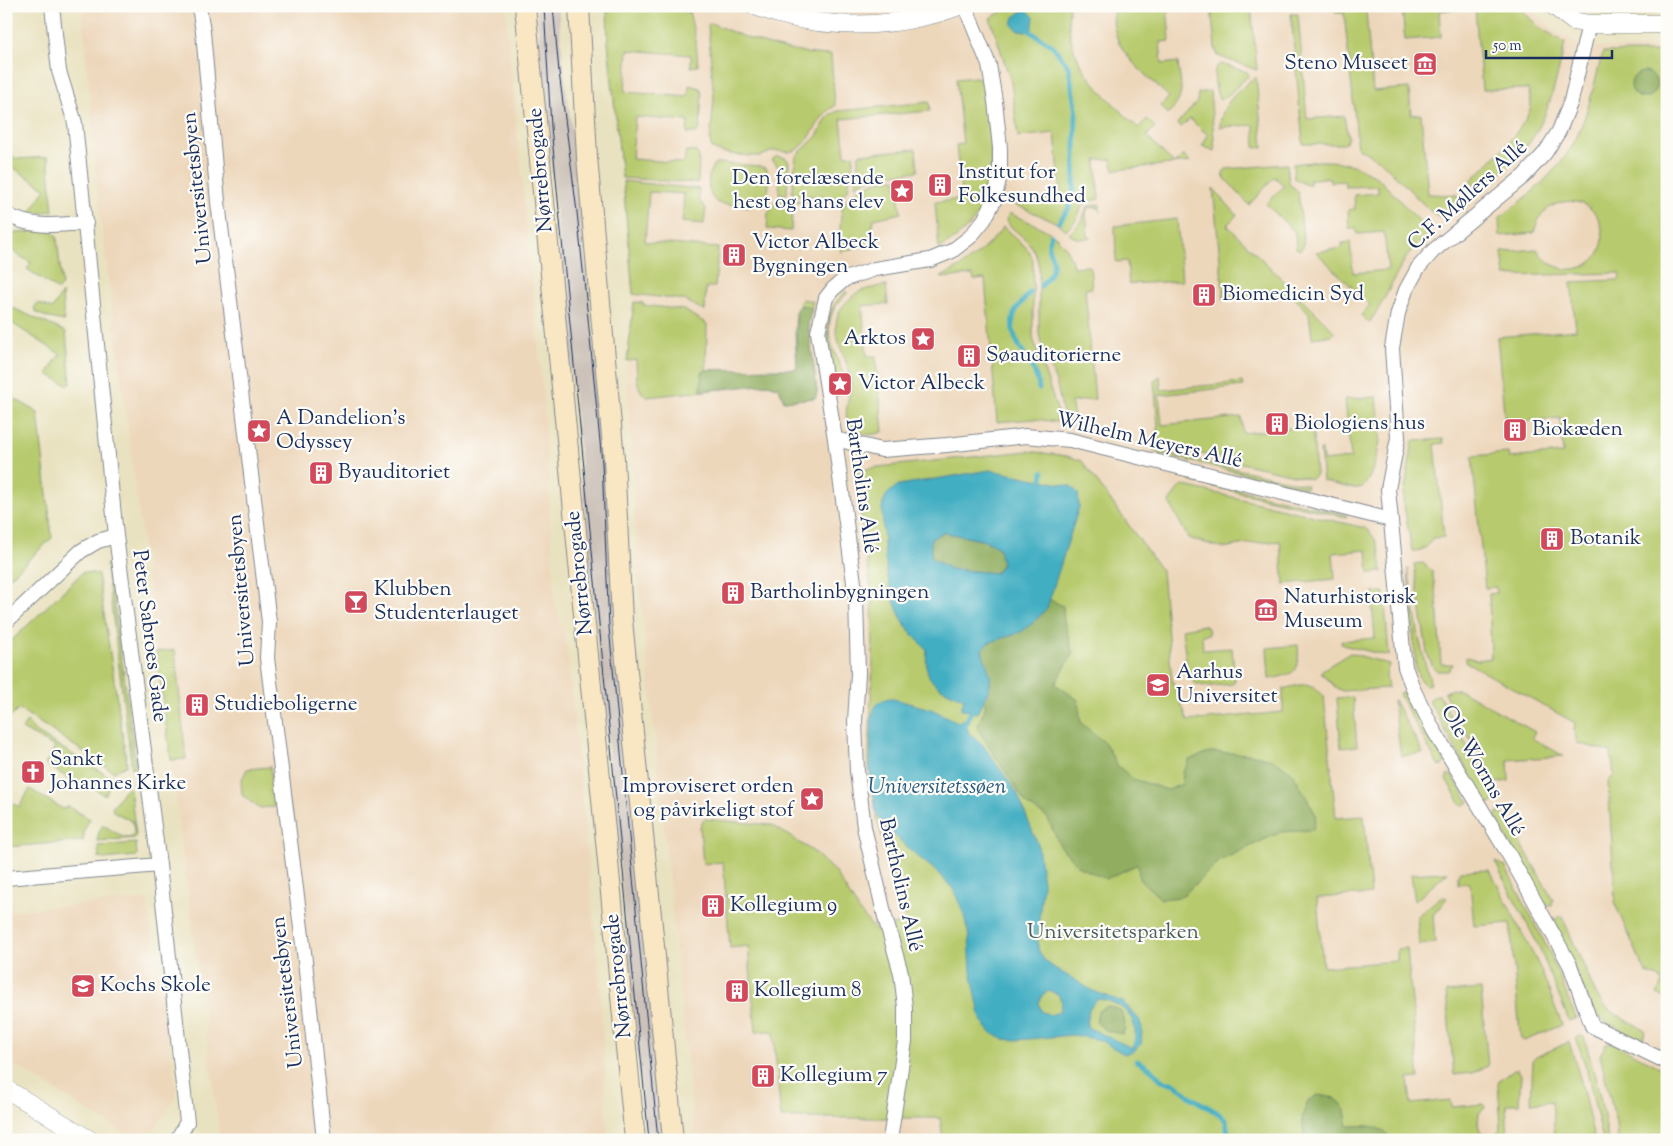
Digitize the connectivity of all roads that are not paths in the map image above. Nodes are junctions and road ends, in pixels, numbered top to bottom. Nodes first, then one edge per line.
1 (52, 6) edge
2 (199, 6) edge
3 (525, 6) edge
4 (579, 6) edge
5 (755, 6) edge
6 (959, 6) edge
7 (965, 6) edge
8 (1554, 6) edge
9 (1589, 24) junction
10 (1667, 24) edge
11 (6, 214) edge
12 (86, 223) junction
13 (836, 439) junction
14 (1391, 520) junction
15 (116, 536) junction
16 (6, 622) edge
17 (159, 865) junction
18 (6, 878) edge
19 (1667, 1062) edge
20 (6, 1089) edge
21 (90, 1140) edge
22 (177, 1140) edge
23 (324, 1140) edge
24 (635, 1140) edge
25 (673, 1140) edge
26 (890, 1140) edge

1 - 12 street, Peter Sabroes Gade
2 - 23 street, Universitetsbyen
3 - 24 main road, Nørrebrogade
4 - 25 main road, Nørrebrogade
5 - 6 street
7 - 13 street, Bartholins Allé
8 - 9 street
9 - 10 street
9 - 14 street, C.F. Møllers Allé
11 - 12 street
12 - 15 street, Peter Sabroes Gade
13 - 14 street, Wilhelm Meyers Allé
13 - 26 street, Bartholins Allé
14 - 19 street, Ole Worms Allé
15 - 16 street
15 - 17 street, Peter Sabroes Gade
17 - 18 street
17 - 22 street, Peter Sabroes Gade
20 - 21 street

